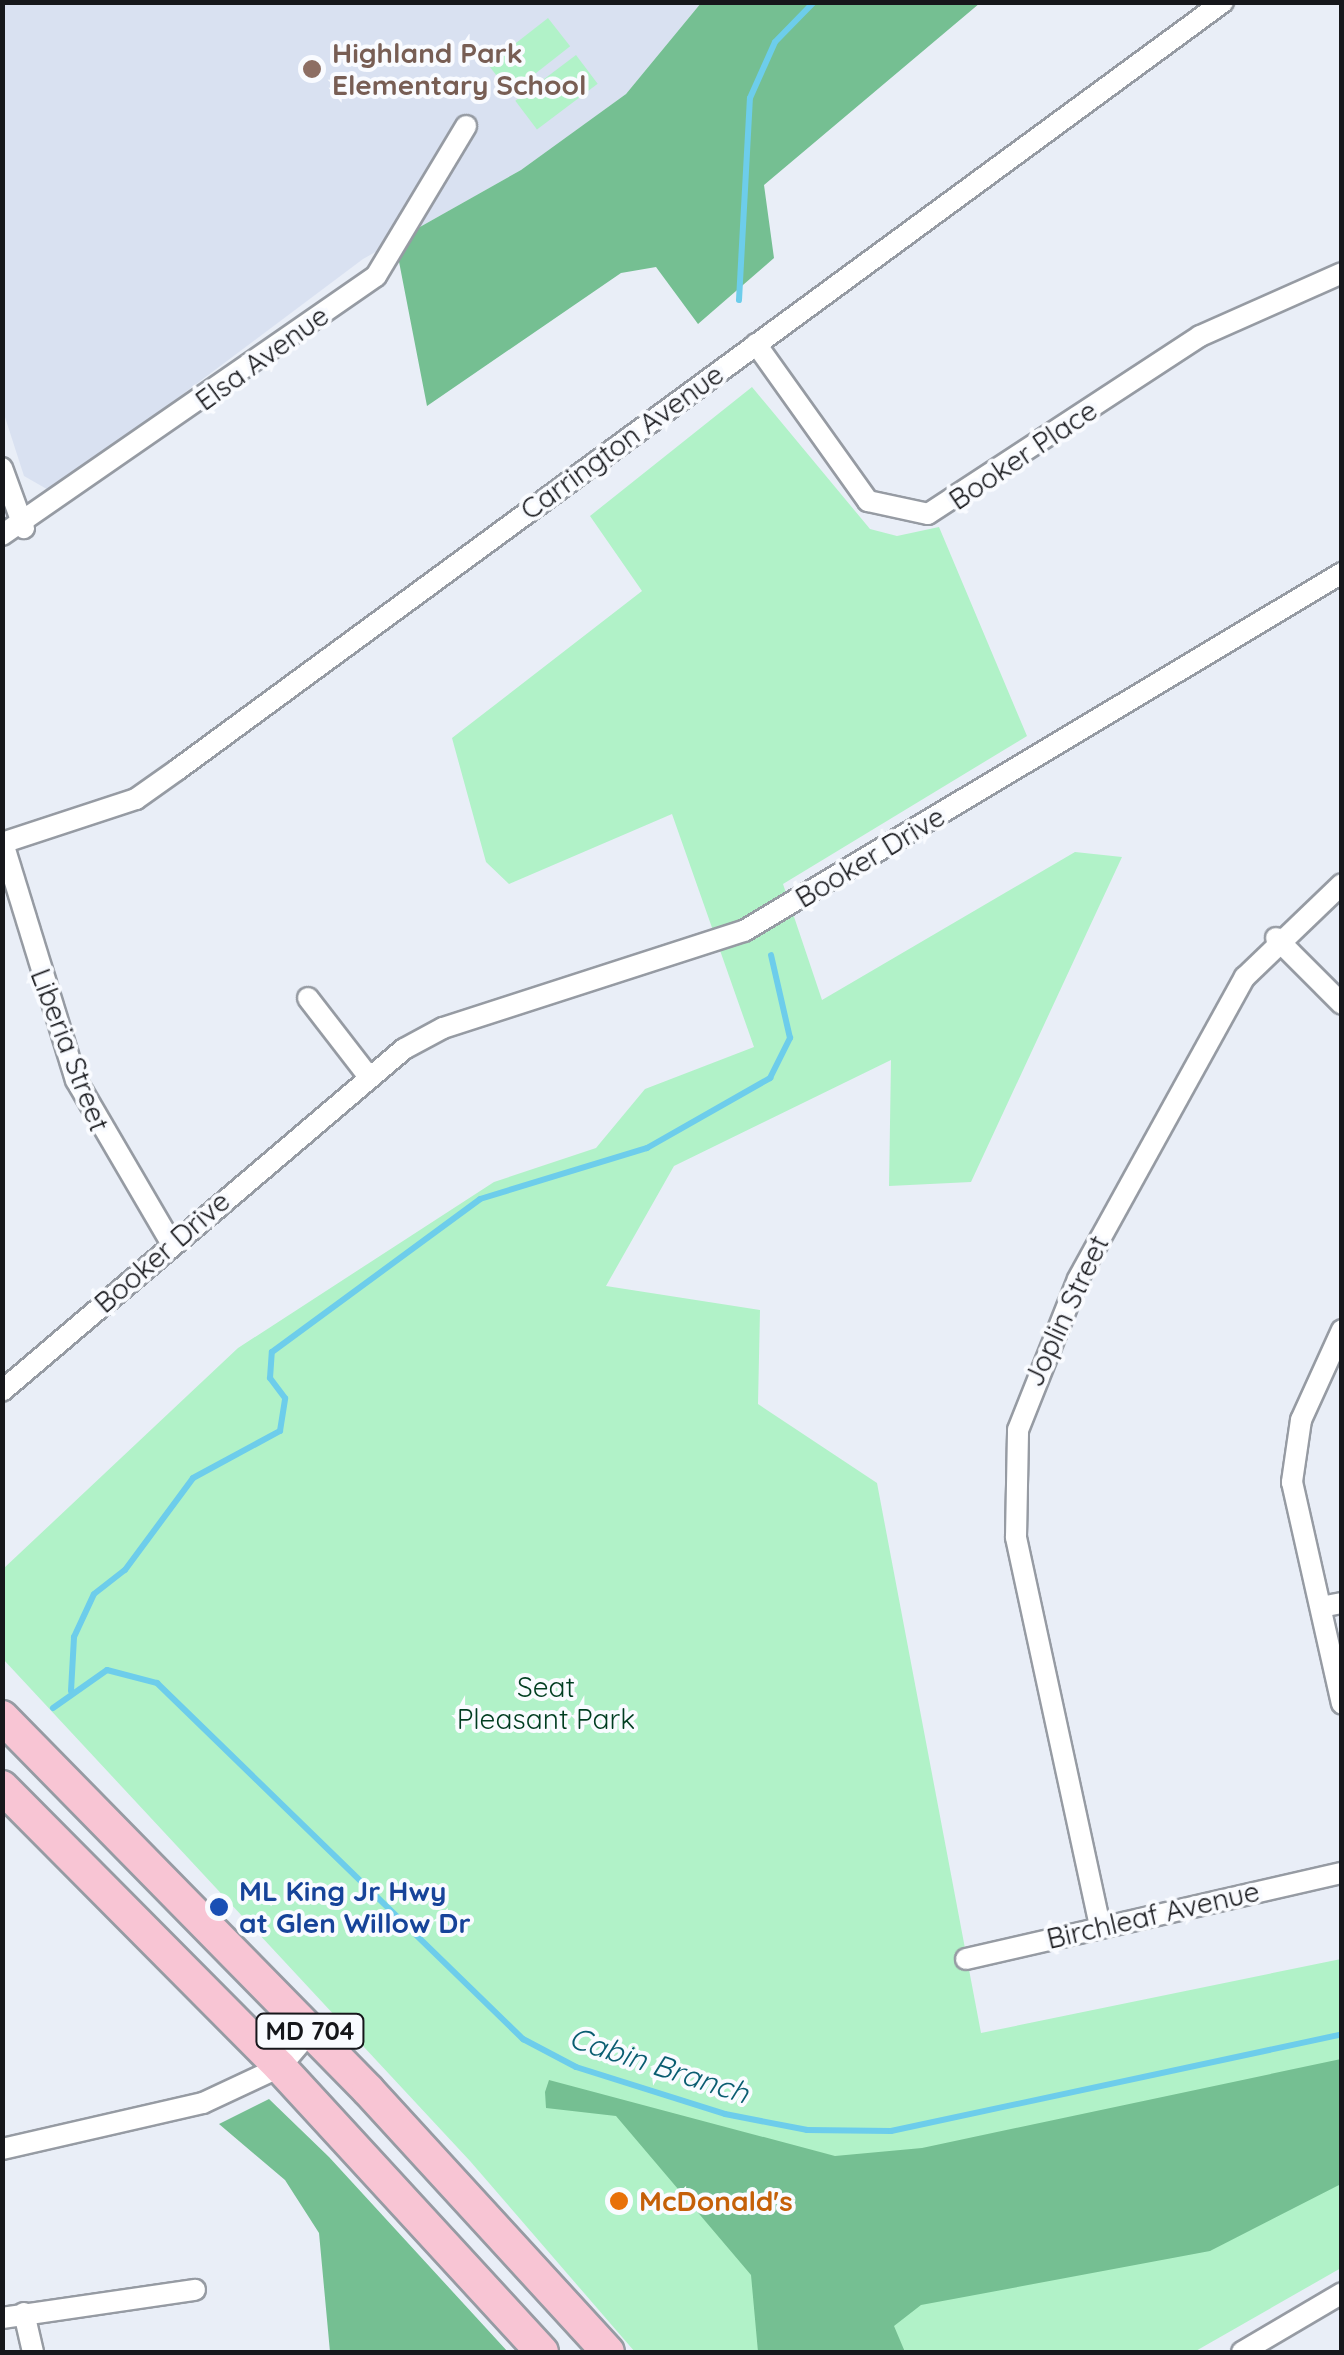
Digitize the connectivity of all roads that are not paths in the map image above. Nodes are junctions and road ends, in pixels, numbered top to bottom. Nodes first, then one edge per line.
1 (1223, 2) edge
2 (466, 126) dead end
3 (1342, 272) edge
4 (756, 344) junction
5 (2, 468) edge
6 (24, 528) junction
7 (2, 535) edge
8 (1342, 572) edge
9 (3, 843) edge
10 (1342, 884) edge
11 (1276, 938) junction
12 (308, 998) dead end
13 (1342, 1004) edge
14 (368, 1077) junction
15 (170, 1241) junction
16 (1342, 1330) edge
17 (5, 1382) edge
18 (1331, 1605) edge
19 (1342, 1703) edge
20 (2, 1718) edge
21 (2, 1749) edge
22 (58, 1774) junction
23 (2, 1787) edge
24 (1342, 1873) edge
25 (1100, 1926) junction
26 (966, 1959) dead end
27 (310, 2032) junction
28 (280, 2067) junction
29 (2, 2149) edge
30 (195, 2290) dead end
31 (1342, 2293) edge
32 (24, 2313) junction
33 (2, 2318) edge
34 (32, 2352) edge
35 (542, 2352) edge
36 (608, 2352) edge
37 (1242, 2352) edge

1 - 4 street, Carrington Avenue
2 - 6 street, Elsa Avenue
3 - 4 street, Booker Place
4 - 9 street, Carrington Avenue
5 - 6 street
6 - 7 street, Elsa Avenue
8 - 14 street, Booker Drive
9 - 15 street, Liberia Street
10 - 11 street, Joplin Street
11 - 13 street
11 - 25 street, Joplin Street
12 - 14 street
14 - 15 street, Booker Drive
15 - 17 street, Booker Drive
16 - 18 street
18 - 19 street
20 - 22 main road, MD 704
21 - 22 main road
22 - 27 main road, MD 704
23 - 28 main road, MD 704
24 - 25 street, Birchleaf Avenue
25 - 26 street, Birchleaf Avenue
27 - 28 street
27 - 36 main road, MD 704
28 - 29 street
28 - 35 main road, MD 704
30 - 32 street
31 - 37 street
32 - 33 street
32 - 34 street

